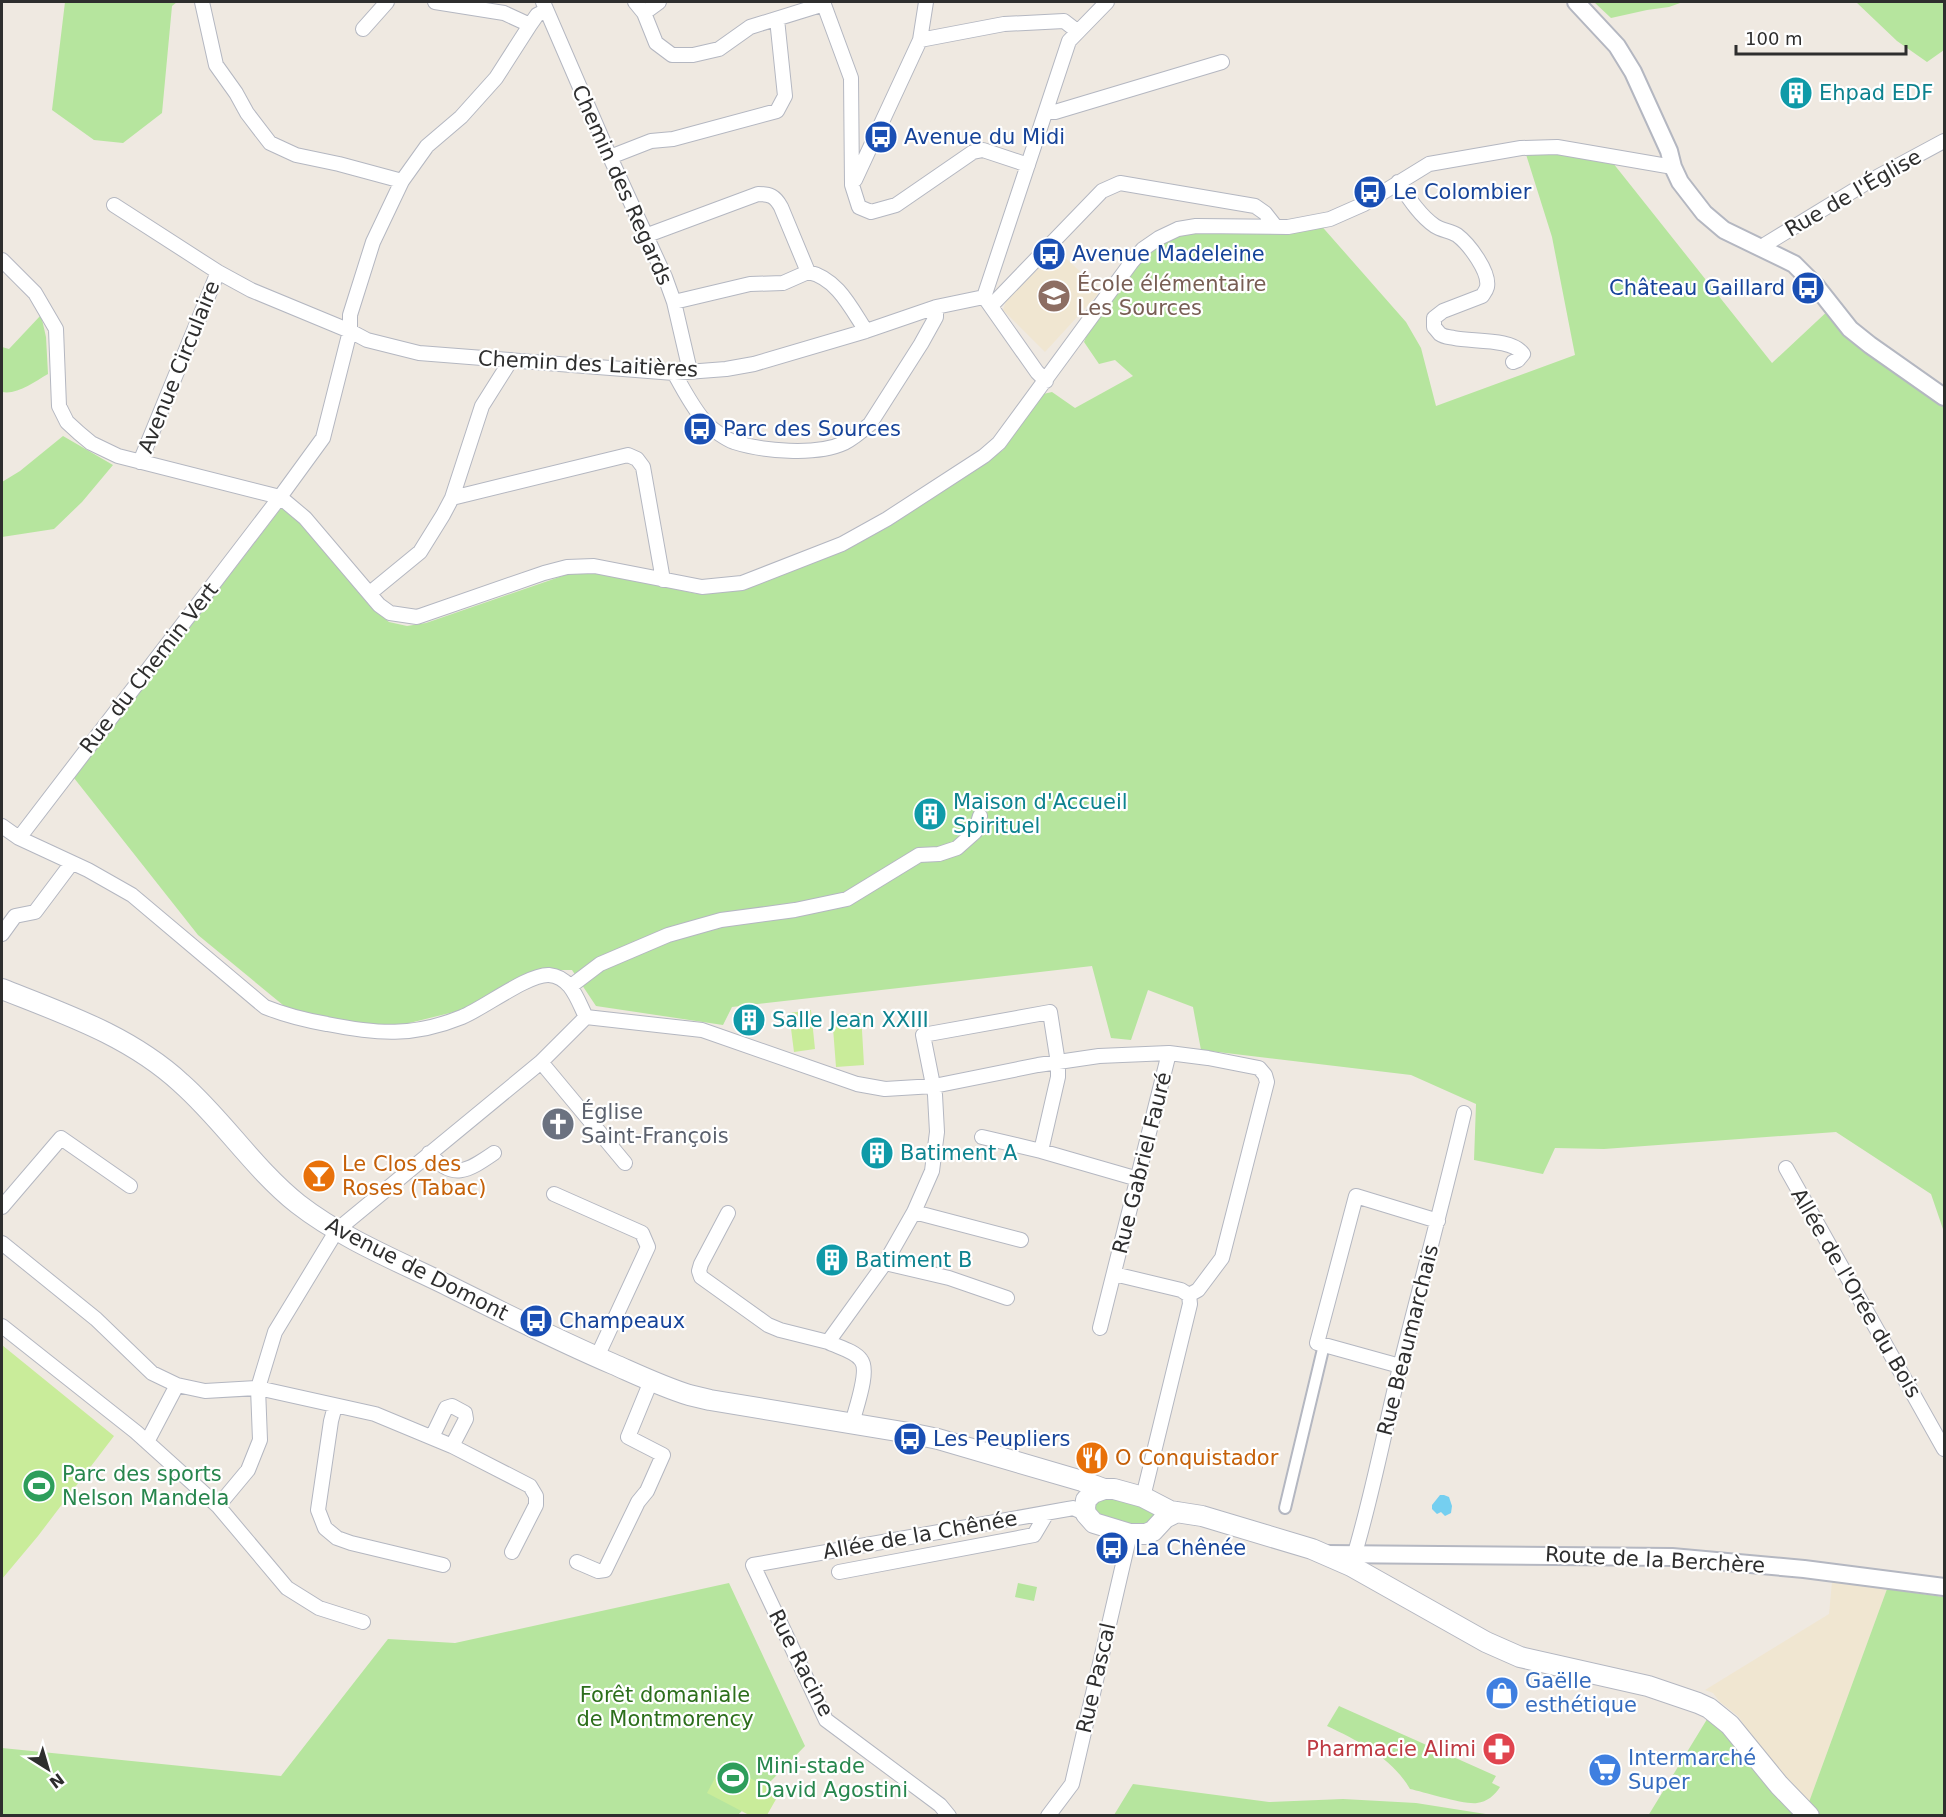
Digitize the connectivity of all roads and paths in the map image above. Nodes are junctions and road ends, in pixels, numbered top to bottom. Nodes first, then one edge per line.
1 (202, 2) edge
2 (387, 2) edge
3 (435, 2) edge
4 (659, 2) edge
5 (926, 2) edge
6 (1107, 2) edge
7 (1576, 2) edge
8 (824, 3) edge
9 (544, 6) edge
10 (640, 7) edge
11 (777, 19) junction
12 (530, 25) junction
13 (363, 29) dead end
14 (1077, 31) junction
15 (920, 39) junction
16 (1222, 62) dead end
17 (1046, 112) junction
18 (1944, 141) edge
19 (610, 157) junction
20 (1028, 165) junction
21 (1673, 167) junction
22 (402, 181) junction
23 (1398, 182) junction
24 (852, 185) junction
25 (114, 205) dead end
26 (1276, 227) junction
27 (645, 236) junction
28 (1763, 248) junction
29 (2, 260) edge
30 (218, 272) junction
31 (808, 272) junction
32 (988, 301) junction
33 (674, 302) junction
34 (936, 307) junction
35 (350, 331) junction
36 (867, 332) junction
37 (511, 360) junction
38 (1513, 362) dead end
39 (690, 371) junction
40 (674, 373) junction
41 (1046, 381) junction
42 (1944, 397) edge
43 (140, 462) junction
44 (280, 497) junction
45 (452, 498) junction
46 (663, 580) junction
47 (370, 593) junction
48 (980, 816) dead end
49 (2, 826) edge
50 (19, 838) junction
51 (70, 864) junction
52 (2, 934) edge
53 (571, 986) junction
54 (3, 994) edge
55 (586, 1017) junction
56 (1169, 1053) junction
57 (541, 1062) junction
58 (1058, 1063) junction
59 (934, 1086) junction
60 (1464, 1113) dead end
61 (982, 1137) dead end
62 (1041, 1151) junction
63 (429, 1153) junction
64 (494, 1153) dead end
65 (625, 1163) dead end
66 (1786, 1168) dead end
67 (1138, 1179) junction
68 (130, 1186) dead end
69 (554, 1194) dead end
70 (2, 1207) edge
71 (914, 1212) junction
72 (728, 1213) dead end
73 (1438, 1221) junction
74 (337, 1230) junction
75 (1021, 1240) dead end
76 (2, 1242) edge
77 (885, 1263) junction
78 (1114, 1274) junction
79 (1189, 1295) junction
80 (1007, 1298) dead end
81 (2, 1326) edge
82 (1100, 1328) dead end
83 (828, 1342) junction
84 (1324, 1345) junction
85 (597, 1357) junction
86 (1400, 1366) junction
87 (651, 1381) junction
88 (177, 1385) junction
89 (258, 1388) junction
90 (335, 1406) junction
91 (852, 1424) junction
92 (432, 1437) junction
93 (147, 1442) junction
94 (452, 1446) junction
95 (1944, 1449) edge
96 (1067, 1477) junction
97 (1104, 1489) junction
98 (218, 1506) junction
99 (1083, 1506) junction
100 (1153, 1508) junction
101 (1285, 1508) dead end
102 (1047, 1513) junction
103 (1130, 1534) junction
104 (512, 1552) dead end
105 (1386, 1554) junction
106 (1357, 1558) junction
107 (577, 1562) dead end
108 (443, 1565) dead end
109 (753, 1565) joint
110 (838, 1572) dead end
111 (1380, 1583) junction
112 (1944, 1587) edge
113 (363, 1622) dead end
114 (949, 1815) edge
115 (1048, 1815) edge
116 (1809, 1815) edge

1 - 22 street
2 - 13 street
3 - 12 street
4 - 10 street
5 - 15 street
6 - 14 street
7 - 21 street
8 - 11 street
8 - 24 street
9 - 12 street, Rue du Chemin Vert
9 - 19 street, Chemin des Regards
10 - 11 street
11 - 19 street
12 - 22 street, Rue du Chemin Vert
14 - 15 street
14 - 17 street
15 - 24 street
16 - 17 street
17 - 20 street
18 - 28 street, Rue de l'Église
19 - 27 street, Chemin des Regards
20 - 24 street
20 - 32 street
21 - 23 street
21 - 28 street
22 - 35 street, Rue du Chemin Vert
23 - 26 street
23 - 38 street
25 - 30 street, Chemin des Laitières
26 - 32 street
26 - 41 street
27 - 31 street
27 - 33 street, Chemin des Regards
28 - 42 street
29 - 43 street
30 - 35 street, Chemin des Laitières
30 - 43 street, Avenue Circulaire
31 - 33 street
31 - 36 street
32 - 34 street, Chemin des Laitières
32 - 41 street
33 - 39 street, Chemin des Regards
34 - 36 street, Chemin des Laitières
34 - 40 street
35 - 37 street, Chemin des Laitières
35 - 44 street, Rue du Chemin Vert
36 - 39 street, Chemin des Laitières
37 - 40 street, Chemin des Laitières
37 - 45 street
39 - 40 street, Chemin des Laitières
41 - 46 street
43 - 44 street
44 - 47 street
44 - 50 street, Rue du Chemin Vert
45 - 46 street
45 - 47 street
46 - 47 street
48 - 53 street
49 - 50 street
50 - 51 street
51 - 52 street
51 - 53 street
53 - 55 street
54 - 74 main road, Avenue de Domont
55 - 57 street
55 - 59 street
56 - 58 street
56 - 67 street, Rue Gabriel Fauré
56 - 79 street
57 - 63 street
57 - 65 street
58 - 59 street
58 - 59 street
58 - 62 street
59 - 71 street
60 - 73 street, Rue Beaumarchais
61 - 62 street
62 - 67 street
63 - 64 street
63 - 74 street
66 - 95 street, Allée de l'Orée du Bois
67 - 78 street, Rue Gabriel Fauré
68 - 70 street
69 - 85 street
71 - 75 street
71 - 77 street
72 - 83 street
73 - 84 street
73 - 86 street, Rue Beaumarchais
74 - 85 main road, Avenue de Domont
74 - 89 street
76 - 88 street
77 - 80 street
77 - 83 street
78 - 79 street, Rue Gabriel Fauré
78 - 82 street, Rue Gabriel Fauré
79 - 100 street
81 - 93 street
83 - 91 street
84 - 86 street
84 - 101 street
85 - 87 main road, Avenue de Domont
86 - 106 street, Rue Beaumarchais
87 - 91 main road, Avenue de Domont
87 - 107 street
88 - 89 street
88 - 93 street
89 - 90 street
89 - 98 street
90 - 92 street
90 - 108 street
91 - 96 main road, Avenue de Domont
92 - 94 street
92 - 94 street
93 - 98 street
94 - 104 street
96 - 97 main road, Avenue de Domont
96 - 99 main road
97 - 99 main road
97 - 100 main road, Avenue de Domont
98 - 113 street
99 - 102 street, Allée de la Chênée
99 - 103 main road
100 - 103 main road
100 - 106 main road
102 - 109 street, Allée de la Chênée
102 - 110 street
103 - 115 street, Rue Pascal
105 - 106 street, Route de la Berchère
105 - 111 street
105 - 112 street, Route de la Berchère
106 - 111 main road
109 - 114 street, Rue Racine
111 - 116 main road

